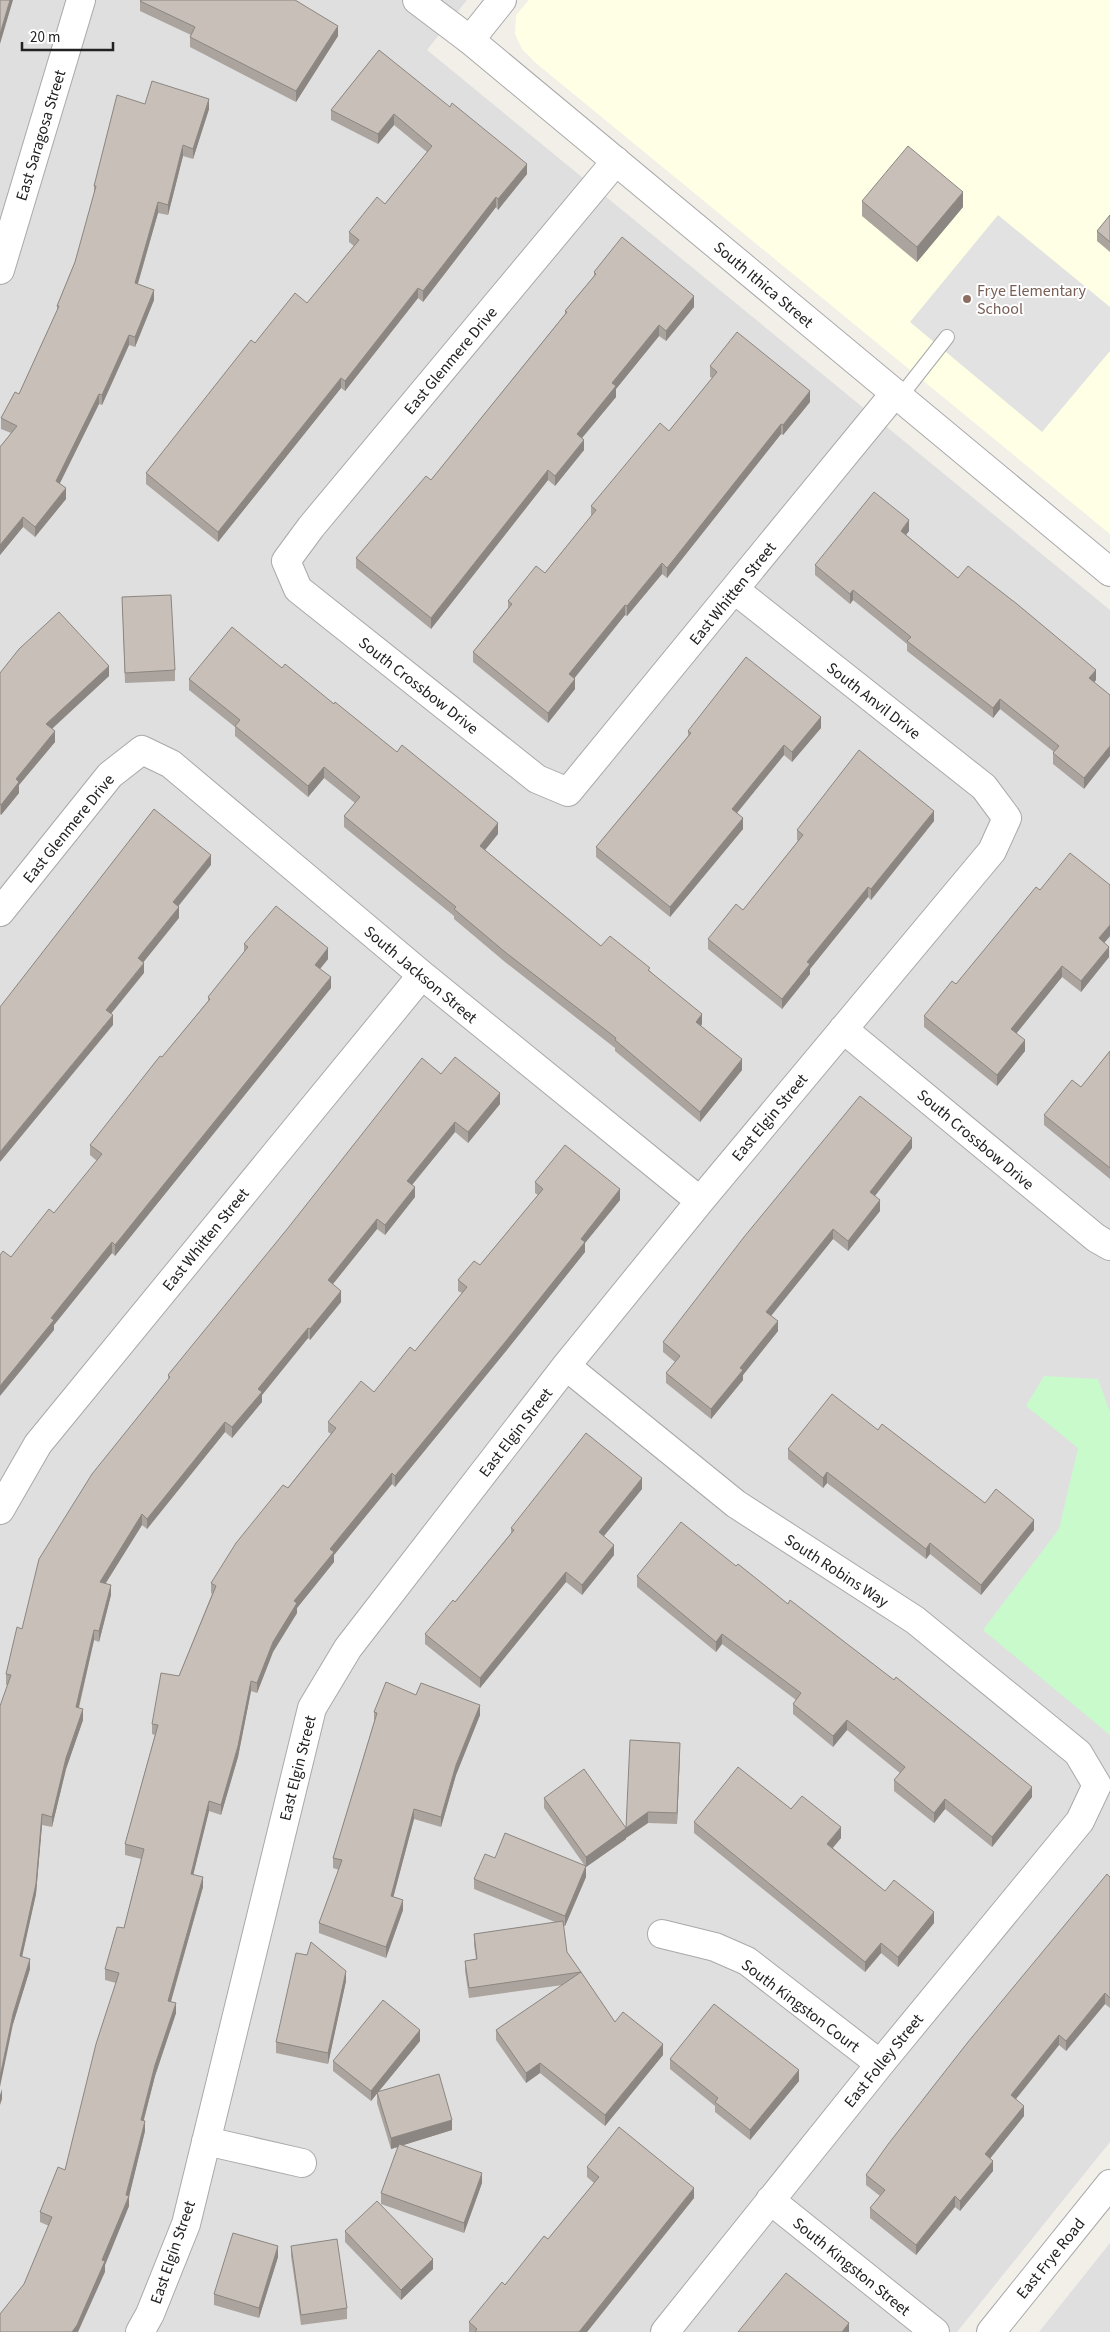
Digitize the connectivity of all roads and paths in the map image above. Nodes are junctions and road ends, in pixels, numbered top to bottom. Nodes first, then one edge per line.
1 (80, 0) edge
2 (417, 0) edge
3 (502, 0) edge
4 (470, 40) junction
5 (616, 161) junction
6 (0, 270) edge
7 (947, 337) dead end
8 (897, 395) junction
9 (286, 561) joint
10 (1110, 572) edge
11 (735, 590) junction
12 (142, 750) joint
13 (568, 792) joint
14 (1007, 818) joint
15 (0, 912) edge
16 (422, 975) junction
17 (843, 1029) junction
18 (700, 1200) junction
19 (1110, 1246) edge
20 (566, 1366) junction
21 (0, 1510) edge
22 (1097, 1785) joint
23 (662, 1934) dead end
24 (880, 2064) junction
25 (206, 2141) junction
26 (302, 2163) dead end
27 (1110, 2184) edge
28 (770, 2200) junction
29 (140, 2332) edge
30 (664, 2332) edge
31 (935, 2332) edge
32 (991, 2332) edge

1 - 6 street, East Saragosa Street
2 - 4 street, South Ithica Street
3 - 4 street
4 - 5 street, South Ithica Street
5 - 8 street, South Ithica Street
5 - 9 street, East Glenmere Drive
7 - 8 lane
8 - 10 street, South Ithica Street
8 - 11 street, East Whitten Street
9 - 13 street, South Crossbow Drive
11 - 13 street, East Whitten Street
11 - 14 street, South Anvil Drive
12 - 15 street, East Glenmere Drive
12 - 16 street, South Jackson Street
14 - 17 street, East Elgin Street
16 - 18 street, South Jackson Street
16 - 21 street, East Whitten Street
17 - 18 street, East Elgin Street
17 - 19 street, South Crossbow Drive
18 - 20 street, East Elgin Street
20 - 22 street, South Robins Way
20 - 25 street, East Elgin Street
22 - 24 street, East Folley Street
23 - 24 street, South Kingston Court
24 - 28 street, East Folley Street
25 - 26 street
25 - 29 street, East Elgin Street
27 - 32 street, East Frye Road
28 - 30 street, East Folley Street
28 - 31 street, South Kingston Street

